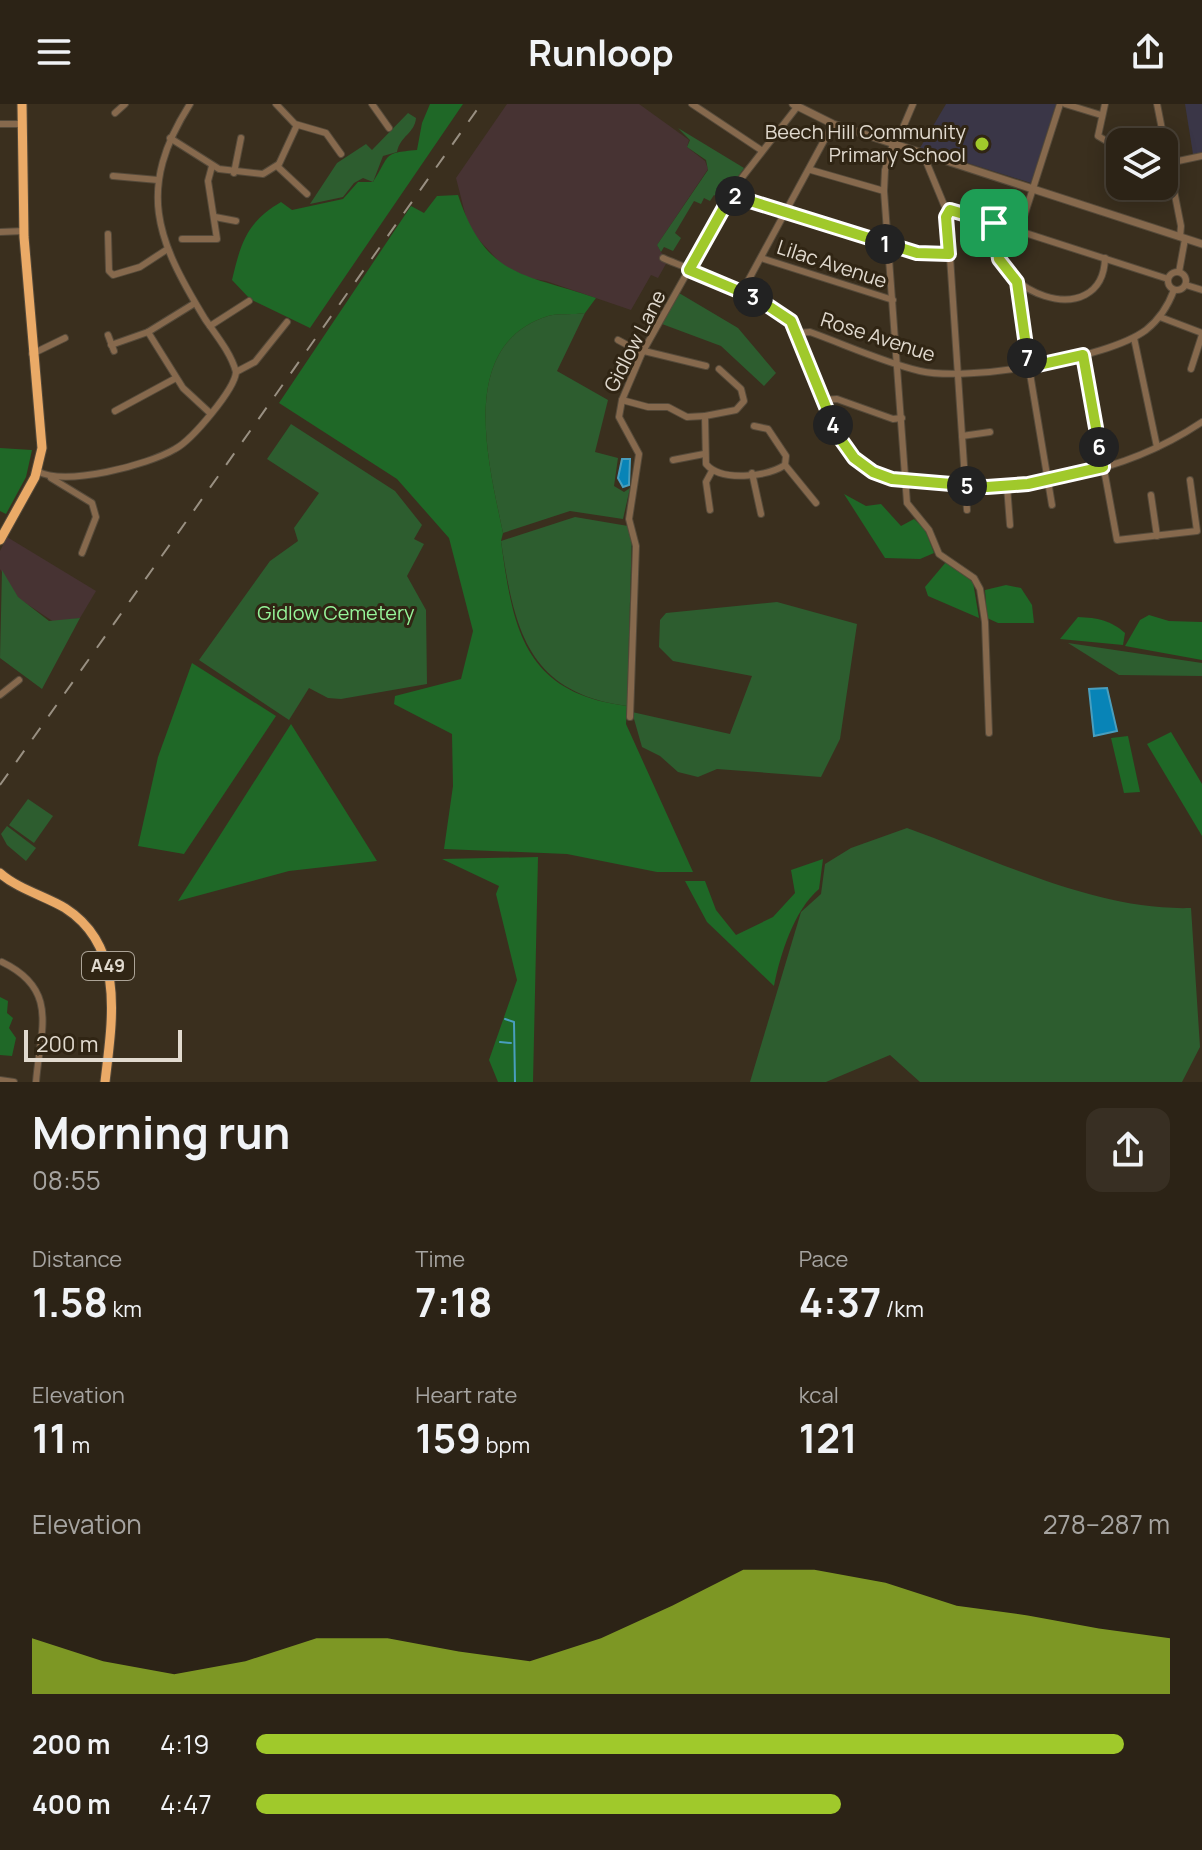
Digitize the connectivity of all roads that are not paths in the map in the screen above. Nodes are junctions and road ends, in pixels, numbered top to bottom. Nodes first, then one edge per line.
1 (22, 104) edge
2 (125, 104) edge
3 (190, 104) edge
4 (276, 104) edge
5 (372, 104) edge
6 (692, 104) edge
7 (812, 104) edge
8 (913, 104) edge
9 (1062, 104) edge
10 (1105, 104) edge
11 (1157, 104) edge
12 (797, 105) edge
13 (115, 113) dead end
14 (1101, 115) junction
15 (818, 119) junction
16 (0, 124) edge
17 (22, 124) junction
18 (833, 124) junction
19 (297, 125) junction
20 (389, 128) dead end
21 (1161, 128) edge
22 (240, 136) dead end
23 (170, 138) junction
24 (1106, 142) edge
25 (894, 144) junction
26 (340, 148) dead end
27 (761, 150) junction
28 (923, 154) junction
29 (1202, 156) edge
30 (1178, 161) edge
31 (212, 166) junction
32 (277, 166) junction
33 (811, 170) junction
34 (234, 173) junction
35 (118, 179) dead end
36 (158, 180) junction
37 (1032, 189) junction
38 (884, 191) junction
39 (308, 194) dead end
40 (731, 195) junction
41 (1174, 200) edge
42 (947, 212) junction
43 (787, 213) junction
44 (215, 217) junction
45 (236, 221) dead end
46 (994, 223) junction
47 (1020, 229) junction
48 (24, 231) junction
49 (0, 232) edge
50 (108, 234) dead end
51 (1183, 238) junction
52 (182, 239) dead end
53 (1202, 244) edge
54 (890, 246) junction
55 (166, 250) junction
56 (949, 254) junction
57 (663, 258) dead end
58 (761, 258) junction
59 (1105, 258) junction
60 (689, 270) junction
61 (1179, 272) junction
62 (1168, 279) junction
63 (1017, 282) junction
64 (1186, 285) junction
65 (1174, 290) junction
66 (1202, 290) edge
67 (742, 292) junction
68 (893, 300) junction
69 (244, 301) dead end
70 (195, 303) junction
71 (1160, 317) junction
72 (287, 322) dead end
73 (210, 326) junction
74 (148, 332) junction
75 (798, 333) junction
76 (1202, 334) edge
77 (108, 335) dead end
78 (65, 338) dead end
79 (1134, 338) junction
80 (618, 339) dead end
81 (643, 352) junction
82 (32, 354) junction
83 (1083, 355) junction
84 (899, 364) junction
85 (706, 366) dead end
86 (1029, 367) junction
87 (719, 369) dead end
88 (1191, 369) dead end
89 (236, 372) junction
90 (957, 372) junction
91 (176, 378) junction
92 (115, 397) dead end
93 (622, 400) junction
94 (823, 400) junction
95 (210, 413) junction
96 (705, 416) junction
97 (902, 418) junction
98 (1202, 422) edge
99 (754, 426) dead end
100 (990, 432) dead end
101 (962, 436) junction
102 (1157, 447) junction
103 (704, 454) junction
104 (673, 460) dead end
105 (785, 465) junction
106 (1103, 467) junction
107 (37, 471) junction
108 (712, 471) junction
109 (752, 473) junction
110 (51, 478) junction
111 (1048, 480) junction
112 (1190, 480) dead end
113 (907, 481) junction
114 (966, 486) junction
115 (1007, 486) junction
116 (1151, 495) dead end
117 (817, 500) dead end
118 (1052, 505) dead end
119 (710, 510) dead end
120 (967, 510) dead end
121 (761, 514) dead end
122 (1010, 525) dead end
123 (1157, 536) junction
124 (0, 540) edge
125 (82, 553) dead end
126 (19, 680) dead end
127 (0, 695) edge
128 (630, 717) dead end
129 (989, 733) dead end
130 (2, 877) edge
131 (2, 962) edge
132 (0, 1080) edge
133 (14, 1082) edge
134 (36, 1082) edge
135 (105, 1082) edge

1 - 17 highway
2 - 13 street
3 - 23 street
4 - 19 street
5 - 20 street
6 - 27 street
7 - 15 street
8 - 25 street
9 - 14 street
9 - 37 street
10 - 14 street
11 - 21 street
12 - 15 street
12 - 27 street, Gidlow Lane
14 - 24 street
15 - 18 street
16 - 17 street
17 - 48 highway
18 - 25 street
18 - 33 street
19 - 26 street
19 - 32 street
22 - 34 street
23 - 31 street
23 - 36 street
25 - 28 street
25 - 38 street
27 - 40 street, Gidlow Lane
28 - 37 street
28 - 42 street
29 - 30 street
31 - 34 street
31 - 44 street
32 - 34 street
32 - 39 street
33 - 38 street
33 - 43 street
35 - 36 street
36 - 55 street
37 - 47 street
37 - 51 street
38 - 54 street
40 - 43 street
40 - 60 street, Gidlow Lane
41 - 51 street
42 - 46 street
42 - 56 street
43 - 54 street
43 - 58 street
44 - 45 street
44 - 52 street
46 - 47 street
46 - 63 street
47 - 59 street
48 - 49 street
48 - 82 highway
50 - 55 street
51 - 53 street
51 - 61 street
54 - 56 street
54 - 68 street
55 - 70 street
56 - 90 street
57 - 60 street, Rose Avenue
58 - 67 street
58 - 68 street, Lilac Avenue
59 - 62 street
59 - 63 street
60 - 67 street, Rose Avenue
60 - 81 street, Gidlow Lane
61 - 62 street
61 - 64 street
62 - 65 street
63 - 86 street
64 - 65 street
64 - 66 street
65 - 71 street, Rose Avenue
67 - 75 street, Rose Avenue
68 - 84 street
69 - 73 street
70 - 73 street
70 - 74 street
71 - 76 street
71 - 79 street, Rose Avenue
72 - 89 street
73 - 89 street
74 - 77 street
74 - 91 street
75 - 84 street, Rose Avenue
75 - 94 street
76 - 88 street
78 - 82 street
79 - 83 street, Rose Avenue
79 - 102 street
80 - 81 street
81 - 85 street
81 - 93 street, Gidlow Lane
82 - 107 highway
83 - 86 street, Rose Avenue
83 - 106 street
84 - 90 street, Rose Avenue
84 - 97 street
86 - 90 street, Rose Avenue
86 - 111 street
87 - 96 street
89 - 95 street
90 - 101 street
91 - 92 street
91 - 95 street
93 - 96 street
93 - 128 street, Gidlow Lane
94 - 97 street
94 - 113 street
95 - 110 street
96 - 103 street
97 - 113 street
98 - 102 street
99 - 105 street
100 - 101 street
101 - 114 street
102 - 106 street
103 - 104 street
103 - 108 street
105 - 109 street
105 - 117 street
106 - 111 street
106 - 123 street
107 - 110 street
107 - 124 highway
108 - 109 street
108 - 119 street
109 - 121 street
110 - 125 street
111 - 115 street
111 - 118 street
112 - 123 street
113 - 114 street
113 - 129 street
114 - 115 street
114 - 120 street
115 - 122 street
116 - 123 street
126 - 127 street
130 - 135 highway, A49
131 - 134 street
132 - 133 street

